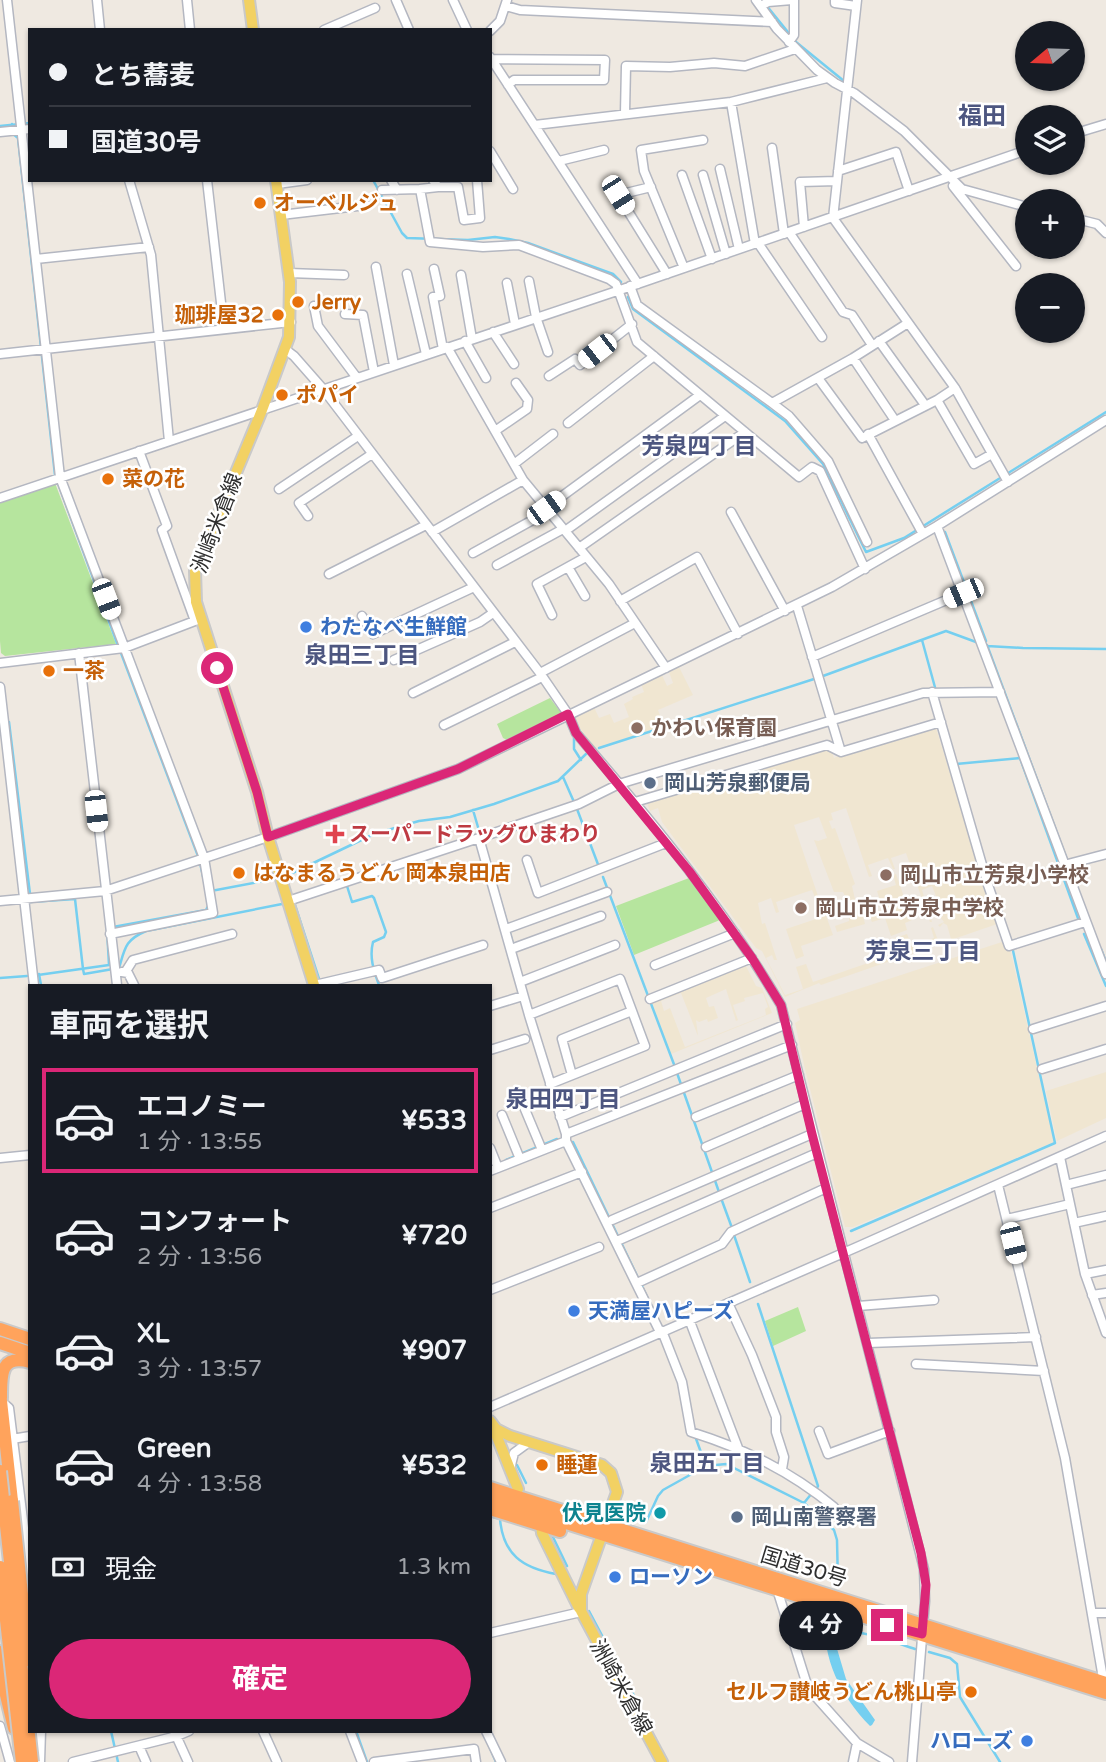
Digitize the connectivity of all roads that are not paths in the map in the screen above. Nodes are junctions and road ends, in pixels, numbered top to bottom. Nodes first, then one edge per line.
1 (7, 0) edge
2 (97, 0) edge
3 (187, 0) edge
4 (248, 0) edge
5 (396, 0) edge
6 (453, 0) edge
7 (793, 0) edge
8 (835, 0) edge
9 (506, 3) edge
10 (762, 3) edge
11 (856, 3) edge
12 (375, 8) dead end
13 (772, 22) junction
14 (100, 28) edge
15 (190, 28) edge
16 (253, 28) edge
17 (329, 28) edge
18 (408, 28) edge
19 (466, 28) edge
20 (492, 29) edge
21 (791, 39) junction
22 (795, 49) junction
23 (492, 58) edge
24 (492, 60) edge
25 (827, 78) junction
26 (508, 85) junction
27 (848, 86) junction
28 (731, 102) junction
29 (625, 113) junction
30 (1106, 124) edge
31 (535, 125) junction
32 (20, 128) edge
33 (1085, 130) edge
34 (0, 132) edge
35 (702, 140) dead end
36 (772, 148) dead end
37 (604, 149) dead end
38 (492, 154) edge
39 (1015, 154) edge
40 (559, 161) junction
41 (720, 169) dead end
42 (838, 171) junction
43 (682, 175) dead end
44 (952, 176) junction
45 (837, 181) junction
46 (130, 182) edge
47 (207, 182) edge
48 (276, 182) edge
49 (392, 182) edge
50 (477, 182) edge
51 (436, 184) edge
52 (651, 187) junction
53 (419, 188) junction
54 (513, 189) dead end
55 (687, 189) junction
56 (382, 190) dead end
57 (397, 190) junction
58 (909, 191) junction
59 (1015, 203) edge
60 (366, 205) dead end
61 (714, 213) junction
62 (281, 215) junction
63 (698, 218) junction
64 (833, 218) junction
65 (1085, 221) edge
66 (804, 228) junction
67 (786, 233) junction
68 (1106, 233) edge
69 (756, 244) junction
70 (149, 247) junction
71 (739, 249) junction
72 (726, 254) junction
73 (36, 259) junction
74 (712, 259) junction
75 (1016, 266) dead end
76 (376, 267) dead end
77 (434, 268) dead end
78 (684, 268) junction
79 (289, 272) junction
80 (407, 274) dead end
81 (667, 274) junction
82 (345, 275) dead end
83 (461, 275) dead end
84 (529, 282) dead end
85 (507, 283) dead end
86 (634, 285) junction
87 (620, 290) junction
88 (314, 306) dead end
89 (345, 314) dead end
90 (536, 317) junction
91 (291, 322) junction
92 (908, 323) junction
93 (515, 324) junction
94 (632, 324) junction
95 (224, 329) junction
96 (493, 332) junction
97 (160, 337) junction
98 (822, 337) dead end
99 (468, 340) junction
100 (876, 343) junction
101 (445, 348) junction
102 (43, 349) junction
103 (286, 350) junction
104 (548, 352) dead end
105 (0, 354) edge
106 (426, 354) junction
107 (654, 356) junction
108 (853, 358) junction
109 (514, 364) dead end
110 (394, 365) junction
111 (374, 372) junction
112 (549, 376) dead end
113 (818, 377) junction
114 (357, 378) junction
115 (486, 378) dead end
116 (516, 383) dead end
117 (955, 388) junction
118 (323, 389) junction
119 (700, 395) junction
120 (937, 400) junction
121 (772, 403) junction
122 (925, 405) junction
123 (262, 410) junction
124 (725, 416) junction
125 (894, 419) junction
126 (1106, 420) edge
127 (568, 423) dead end
128 (495, 431) junction
129 (745, 432) junction
130 (553, 434) dead end
131 (868, 434) junction
132 (358, 436) junction
133 (169, 441) junction
134 (139, 451) junction
135 (372, 454) junction
136 (992, 454) junction
137 (514, 464) junction
138 (1006, 478) junction
139 (57, 479) junction
140 (523, 480) junction
141 (279, 489) dead end
142 (0, 498) edge
143 (548, 510) junction
144 (731, 512) dead end
145 (308, 516) dead end
146 (937, 526) junction
147 (429, 528) junction
148 (564, 530) junction
149 (921, 531) junction
150 (867, 542) dead end
151 (579, 548) junction
152 (473, 553) dead end
153 (586, 557) junction
154 (497, 565) dead end
155 (569, 567) junction
156 (865, 569) junction
157 (329, 574) dead end
158 (474, 587) junction
159 (963, 593) junction
160 (585, 596) dead end
161 (620, 600) junction
162 (797, 606) junction
163 (785, 611) junction
164 (493, 612) junction
165 (552, 615) dead end
166 (362, 616) dead end
167 (198, 620) junction
168 (635, 622) junction
169 (738, 634) junction
170 (515, 642) junction
171 (124, 648) junction
172 (79, 653) junction
173 (812, 657) junction
174 (394, 660) dead end
175 (0, 663) edge
176 (666, 668) junction
177 (541, 675) junction
178 (0, 687) edge
179 (935, 692) junction
180 (1000, 692) junction
181 (413, 693) dead end
182 (568, 714) junction
183 (832, 722) junction
184 (941, 722) junction
185 (444, 725) dead end
186 (841, 751) junction
187 (620, 784) junction
188 (635, 802) junction
189 (268, 837) junction
190 (479, 838) junction
191 (666, 843) junction
192 (1106, 853) edge
193 (204, 858) junction
194 (527, 860) dead end
195 (1067, 864) junction
196 (105, 891) junction
197 (607, 892) dead end
198 (25, 898) junction
199 (0, 901) edge
200 (288, 901) junction
201 (601, 916) dead end
202 (1085, 922) junction
203 (508, 929) junction
204 (109, 930) junction
205 (735, 933) junction
206 (232, 934) dead end
207 (483, 945) dead end
208 (615, 945) dead end
209 (513, 948) junction
210 (752, 958) junction
211 (655, 965) dead end
212 (128, 969) junction
213 (115, 970) junction
214 (1106, 974) edge
215 (522, 981) junction
216 (34, 984) edge
217 (117, 984) edge
218 (134, 984) edge
219 (317, 984) edge
220 (321, 984) edge
221 (523, 996) junction
222 (650, 999) dead end
223 (492, 1005) edge
224 (1106, 1006) edge
225 (632, 1011) junction
226 (529, 1015) junction
227 (787, 1024) junction
228 (1033, 1029) dead end
229 (525, 1038) dead end
230 (792, 1045) junction
231 (492, 1049) edge
232 (1106, 1049) edge
233 (1042, 1069) dead end
234 (675, 1070) junction
235 (572, 1075) junction
236 (799, 1075) junction
237 (550, 1084) junction
238 (681, 1088) junction
239 (805, 1104) junction
240 (524, 1107) dead end
241 (502, 1115) dead end
242 (560, 1117) junction
243 (696, 1117) dead end
244 (812, 1134) junction
245 (1106, 1136) edge
246 (566, 1138) junction
247 (541, 1147) junction
248 (705, 1147) dead end
249 (817, 1153) junction
250 (28, 1155) edge
251 (519, 1157) junction
252 (1060, 1157) junction
253 (0, 1158) edge
254 (495, 1167) edge
255 (582, 1172) junction
256 (1106, 1175) edge
257 (998, 1185) junction
258 (1066, 1185) junction
259 (826, 1188) junction
260 (1070, 1204) junction
261 (492, 1207) edge
262 (1106, 1216) edge
263 (1007, 1219) junction
264 (612, 1220) dead end
265 (1074, 1223) junction
266 (619, 1241) junction
267 (599, 1247) dead end
268 (845, 1253) junction
269 (1106, 1270) edge
270 (1084, 1274) junction
271 (639, 1282) junction
272 (492, 1289) edge
273 (1106, 1293) edge
274 (1092, 1295) junction
275 (934, 1300) dead end
276 (728, 1303) junction
277 (858, 1306) junction
278 (689, 1320) junction
279 (0, 1329) edge
280 (661, 1331) junction
281 (1106, 1331) edge
282 (1035, 1337) junction
283 (28, 1338) edge
284 (0, 1343) edge
285 (868, 1343) junction
286 (28, 1352) edge
287 (28, 1362) edge
288 (916, 1364) dead end
289 (1044, 1371) junction
290 (1, 1397) edge
291 (492, 1406) edge
292 (492, 1424) edge
293 (492, 1425) edge
294 (819, 1431) dead end
295 (890, 1431) junction
296 (28, 1436) edge
297 (12, 1439) junction
298 (529, 1443) junction
299 (738, 1448) junction
300 (510, 1469) junction
301 (782, 1469) junction
302 (0, 1471) edge
303 (492, 1481) edge
304 (518, 1489) junction
305 (496, 1501) edge
306 (834, 1507) dead end
307 (541, 1525) junction
308 (604, 1530) junction
309 (28, 1561) edge
310 (0, 1567) edge
311 (776, 1585) junction
312 (28, 1592) edge
313 (0, 1605) edge
314 (28, 1612) edge
315 (581, 1612) junction
316 (1092, 1613) junction
317 (1106, 1613) edge
318 (0, 1625) edge
319 (922, 1629) junction
320 (492, 1633) edge
321 (0, 1651) edge
322 (28, 1653) edge
323 (1105, 1690) edge
324 (0, 1726) edge
325 (32, 1733) edge
326 (40, 1733) edge
327 (176, 1733) edge
328 (264, 1733) edge
329 (351, 1733) edge
330 (487, 1733) edge
331 (857, 1743) junction
332 (139, 1746) junction
333 (115, 1752) junction
334 (29, 1759) edge
335 (388, 1761) edge
336 (10, 1762) edge
337 (73, 1762) edge
338 (114, 1762) edge
339 (146, 1762) edge
340 (188, 1762) edge
341 (277, 1762) edge
342 (362, 1762) edge
343 (374, 1762) edge
344 (476, 1762) edge
345 (501, 1762) edge
346 (663, 1762) edge
347 (853, 1762) edge
348 (889, 1762) edge
349 (912, 1762) edge

1 - 32 street
2 - 14 street
3 - 15 street
4 - 16 main road
5 - 18 street
6 - 19 street
7 - 10 street
7 - 21 street
8 - 11 street
9 - 13 street
9 - 20 street
10 - 13 street
11 - 27 street
12 - 17 street
13 - 21 street
21 - 22 street
22 - 25 street
22 - 29 street
23 - 26 street
24 - 26 street
25 - 27 street
25 - 28 street
26 - 31 street
27 - 42 street
27 - 44 street
28 - 29 street
28 - 69 street
29 - 31 street
30 - 33 street
31 - 40 street
32 - 34 street
32 - 73 street
35 - 52 street
36 - 67 street
37 - 40 street
38 - 54 street
39 - 44 street
40 - 86 street
41 - 71 street
42 - 45 street
42 - 58 street
43 - 55 street
44 - 58 street
44 - 59 street
44 - 75 street
45 - 64 street
45 - 66 street
46 - 70 street
47 - 95 street
48 - 62 main road, 洲崎米倉線
49 - 57 street
50 - 51 street
51 - 53 street
52 - 78 street
52 - 81 street
53 - 57 street
53 - 87 street
55 - 61 street
55 - 63 street
56 - 57 street
58 - 64 street
60 - 62 street
61 - 63 street
61 - 72 street
62 - 79 main road, 洲崎米倉線
63 - 74 street
64 - 66 street
64 - 92 street
65 - 68 street
66 - 67 street
67 - 69 street
67 - 100 street
69 - 71 street
69 - 98 street
70 - 73 street
70 - 97 street
71 - 72 street
72 - 74 street
73 - 102 street
74 - 78 street
76 - 110 street
77 - 101 street
78 - 81 street
79 - 82 street
79 - 91 main road, 洲崎米倉線
80 - 106 street
81 - 86 street
83 - 99 street
84 - 90 street
85 - 93 street
86 - 87 street
86 - 121 street
87 - 90 street
87 - 94 street
88 - 114 street
89 - 111 street
90 - 93 street
90 - 104 street
91 - 95 street
91 - 103 main road, 洲崎米倉線
92 - 100 street
92 - 117 street
93 - 96 street
94 - 107 street
94 - 112 street
95 - 97 street
96 - 99 street
96 - 109 street
97 - 102 street
97 - 133 street
99 - 101 street
99 - 115 street
100 - 108 street
100 - 122 street
101 - 106 street
101 - 128 street
102 - 105 street
102 - 139 street
103 - 118 street
103 - 123 main road, 洲崎米倉線
106 - 110 street
107 - 119 street
107 - 127 street
108 - 113 street
108 - 125 street
110 - 111 street
111 - 114 street
113 - 121 street
113 - 131 street
114 - 118 street
116 - 128 street
117 - 120 street
117 - 136 street
118 - 123 street
118 - 132 street
119 - 124 street
119 - 143 street
120 - 122 street
120 - 136 street
121 - 150 street
122 - 125 street
123 - 133 street
123 - 167 main road, 洲崎米倉線
124 - 129 street
124 - 148 street
125 - 131 street
126 - 138 street
128 - 137 street
129 - 151 street
129 - 156 street
130 - 137 street
131 - 149 street
132 - 135 street
132 - 141 street
133 - 134 street
134 - 139 street
134 - 167 street
135 - 145 street
135 - 147 street
136 - 138 street
137 - 140 street
138 - 146 street
139 - 142 street
139 - 171 street
140 - 143 street
140 - 147 street
143 - 148 street
143 - 152 street
144 - 163 street
146 - 149 street
146 - 159 street
147 - 157 street
147 - 158 street
148 - 151 street
148 - 154 street
149 - 156 street
151 - 153 street
153 - 155 street
153 - 161 street
155 - 160 street
155 - 165 street
156 - 162 street
158 - 164 street
158 - 166 street
159 - 173 street
159 - 180 street
161 - 168 street
161 - 169 street
162 - 163 street
162 - 173 street
163 - 169 street
164 - 170 street
164 - 174 street
167 - 171 street
167 - 189 main road, 洲崎米倉線
168 - 176 street
168 - 177 street
169 - 176 street
170 - 177 street
170 - 181 street
171 - 172 street
171 - 193 street
172 - 175 street
172 - 196 street
173 - 183 street
176 - 182 street
177 - 182 street
177 - 185 street
178 - 198 street
179 - 180 street
179 - 183 street
179 - 184 street
180 - 195 street
182 - 187 street
182 - 189 street
183 - 186 street
183 - 187 street
184 - 186 street
184 - 202 street
186 - 188 street
187 - 188 street
187 - 190 street
188 - 191 street
189 - 193 street
189 - 200 main road, 洲崎米倉線
190 - 200 street
190 - 203 street
191 - 194 street
191 - 205 street
192 - 195 street
193 - 196 street
193 - 204 street
195 - 202 street
196 - 198 street
196 - 204 street
197 - 203 street
198 - 199 street
198 - 216 street
200 - 219 main road, 洲崎米倉線
201 - 209 street
202 - 214 street
203 - 209 street
204 - 213 street
205 - 210 street
205 - 211 street
206 - 212 street
207 - 220 street
208 - 215 street
209 - 215 street
210 - 222 street
210 - 227 street
212 - 213 street
212 - 218 street
213 - 217 street
215 - 221 street
221 - 223 street
221 - 226 street
224 - 228 street
225 - 226 street
225 - 235 street
225 - 235 street
226 - 237 street
227 - 230 street
227 - 234 street
229 - 231 street
230 - 236 street
230 - 238 street
232 - 233 street
234 - 238 street
234 - 242 street
235 - 237 street
236 - 239 street
236 - 243 street
237 - 242 street
238 - 246 street
239 - 244 street
239 - 248 street
240 - 247 street
241 - 251 street
242 - 246 street
244 - 249 street
244 - 264 street
245 - 252 street
246 - 247 street
246 - 255 street
247 - 251 street
249 - 259 street
249 - 266 street
250 - 253 street
251 - 254 street
252 - 257 street
252 - 258 street
255 - 261 street
255 - 266 street
256 - 258 street
257 - 263 street
257 - 268 street
258 - 260 street
259 - 268 street
259 - 271 street
260 - 263 street
260 - 265 street
262 - 265 street
263 - 282 street
265 - 270 street
266 - 271 street
267 - 272 street
268 - 276 street
268 - 277 street
269 - 270 street
270 - 274 street
271 - 280 street
273 - 274 street
274 - 281 street
275 - 277 street
276 - 278 street
276 - 301 street
277 - 285 street
278 - 280 street
278 - 299 street
279 - 283 highway
280 - 291 street
280 - 299 street
282 - 285 street
282 - 289 street
284 - 286 highway
285 - 295 street
287 - 290 highway
288 - 289 street
289 - 316 street
290 - 297 street
290 - 322 highway, bridge
292 - 298 main road
293 - 300 main road
294 - 295 street
295 - 319 street
296 - 297 street
297 - 309 street
298 - 300 street
298 - 308 main road
299 - 301 street
300 - 304 main road
301 - 306 street
302 - 334 highway, bridge
303 - 304 highway
304 - 308 highway
305 - 307 highway
305 - 308 highway, 国道30号
307 - 308 highway
307 - 315 main road, 洲崎米倉線
308 - 311 highway, 国道30号
308 - 315 main road
310 - 334 highway, bridge
311 - 319 highway, 国道30号
311 - 331 street
312 - 313 street
314 - 318 street
315 - 320 street
315 - 346 main road, 洲崎米倉線
316 - 317 street
316 - 323 street
319 - 323 highway, 国道30号
319 - 349 street
321 - 334 highway, bridge
324 - 336 street
325 - 334 highway, bridge
326 - 334 street
327 - 332 street
327 - 340 street
328 - 341 street
329 - 342 street
330 - 345 street
331 - 347 street
331 - 348 street
332 - 333 street
332 - 339 street
333 - 337 street
333 - 338 street
335 - 343 street
335 - 344 street

